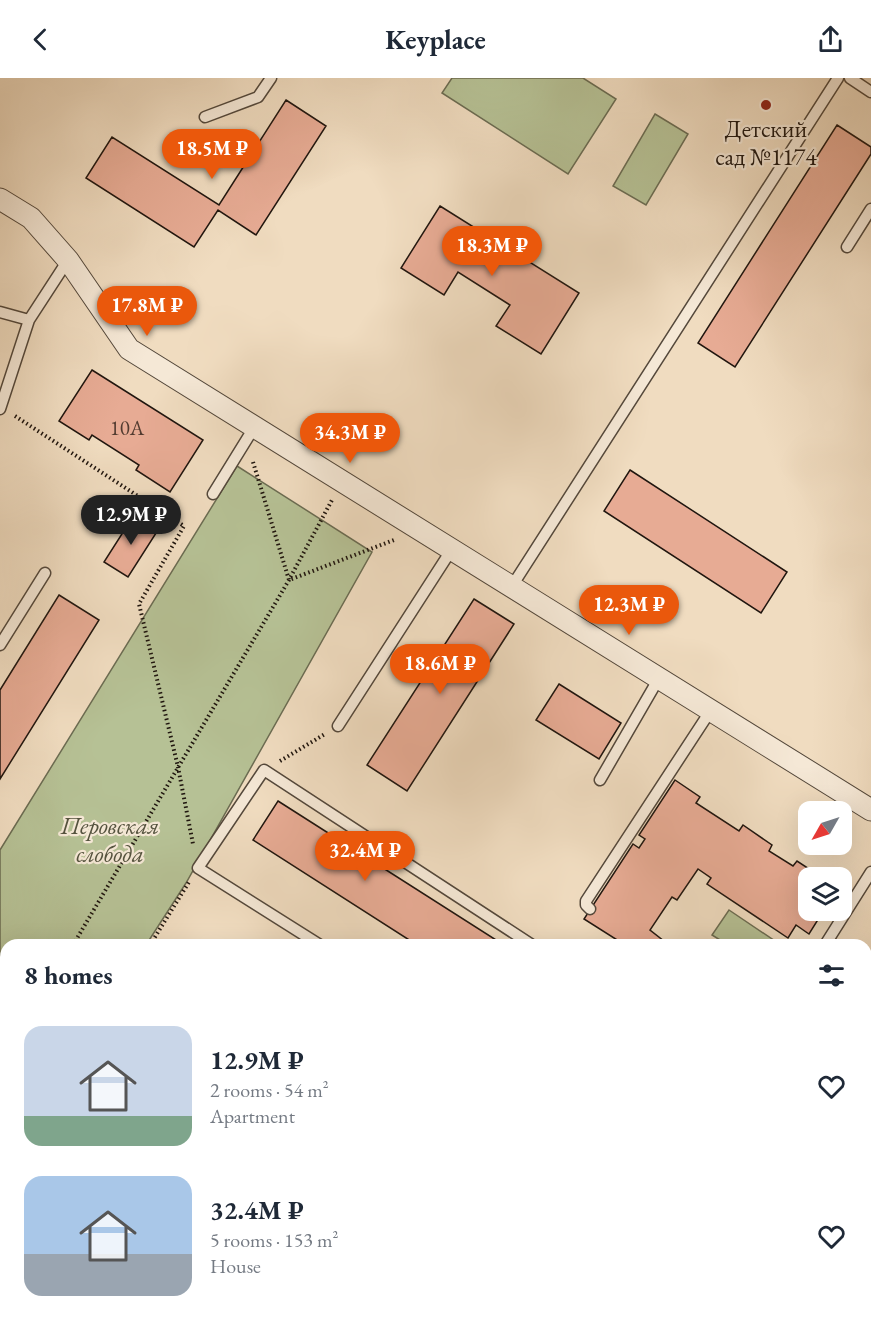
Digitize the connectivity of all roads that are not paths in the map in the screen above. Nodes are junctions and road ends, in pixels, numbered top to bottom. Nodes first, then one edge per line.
1 (271, 78) edge
2 (838, 78) edge
3 (850, 78) edge
4 (871, 92) edge
5 (205, 117) dead end
6 (0, 199) edge
7 (871, 209) edge
8 (847, 247) dead end
9 (68, 260) junction
10 (0, 312) edge
11 (29, 320) junction
12 (1, 408) edge
13 (251, 433) junction
14 (213, 494) dead end
15 (452, 549) junction
16 (45, 573) dead end
17 (512, 586) junction
18 (0, 645) edge
19 (659, 678) junction
20 (711, 710) junction
21 (338, 726) road end
22 (600, 780) dead end
23 (871, 810) edge
24 (871, 872) edge
25 (590, 909) dead end
26 (310, 939) edge
27 (523, 939) edge
28 (829, 939) edge

1 - 5 lane
2 - 17 lane
3 - 4 lane
6 - 9 street
7 - 8 lane
9 - 11 lane
9 - 13 street
10 - 11 lane
11 - 12 lane
13 - 14 lane
13 - 15 street
15 - 17 street
15 - 21 lane
16 - 18 lane
17 - 19 street
19 - 20 street
19 - 22 lane
20 - 23 street
20 - 25 lane
24 - 28 lane
26 - 27 lane

